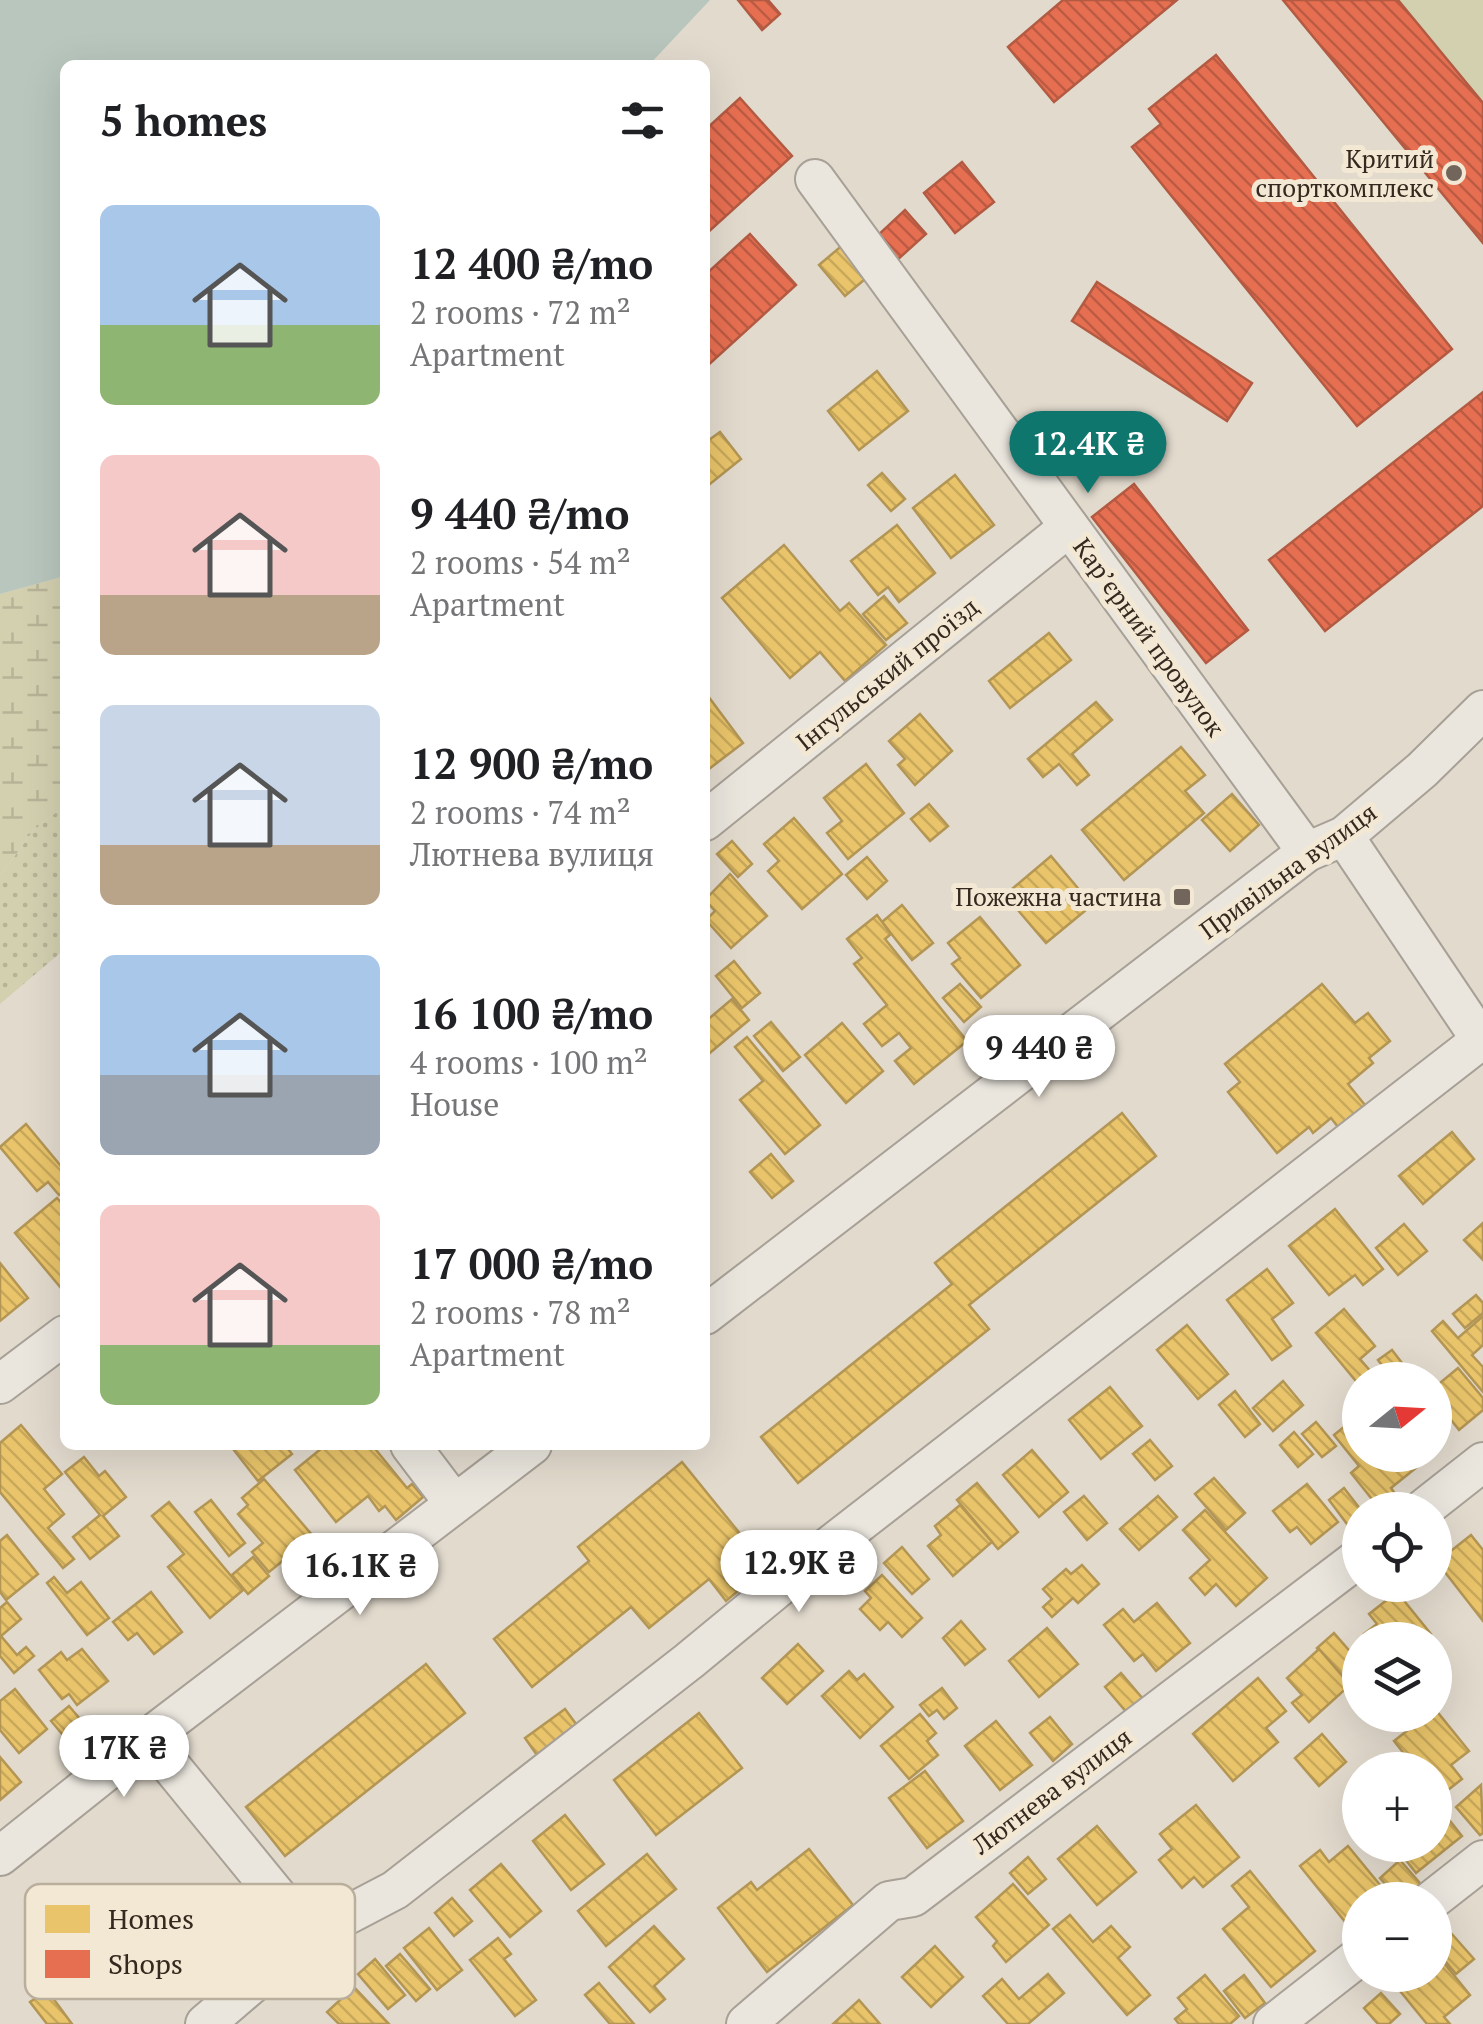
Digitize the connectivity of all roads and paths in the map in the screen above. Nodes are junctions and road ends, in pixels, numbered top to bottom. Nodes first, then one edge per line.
1 (815, 180) dead end
2 (1069, 528) junction
3 (1483, 710) edge
4 (710, 817) edge
5 (1344, 836) junction
6 (1307, 852) junction
7 (1482, 1042) edge
8 (710, 1311) edge
9 (60, 1339) edge
10 (0, 1384) edge
11 (414, 1450) edge
12 (525, 1450) edge
13 (1483, 1462) edge
14 (1445, 1492) edge
15 (454, 1503) junction
16 (1342, 1571) edge
17 (148, 1738) junction
18 (0, 1856) edge
19 (1483, 1860) edge
20 (268, 1884) edge
21 (1452, 1884) edge
22 (355, 1911) edge
23 (1342, 1970) edge
24 (234, 1999) edge
25 (205, 2024) edge
26 (746, 2024) edge
27 (1273, 2024) edge

1 - 2 street, Карʼєрний провулок
2 - 4 street, Інгульський проїзд
2 - 6 street, Карʼєрний провулок
3 - 5 street, Привільна вулиця
5 - 6 street, Привільна вулиця
5 - 7 street
6 - 8 street, Привільна вулиця
7 - 22 street
9 - 10 street
11 - 15 street
12 - 15 street
13 - 14 street
15 - 17 street
16 - 26 street, Лютнева вулиця
17 - 18 street
17 - 20 street
19 - 21 street
23 - 27 street
24 - 25 street

